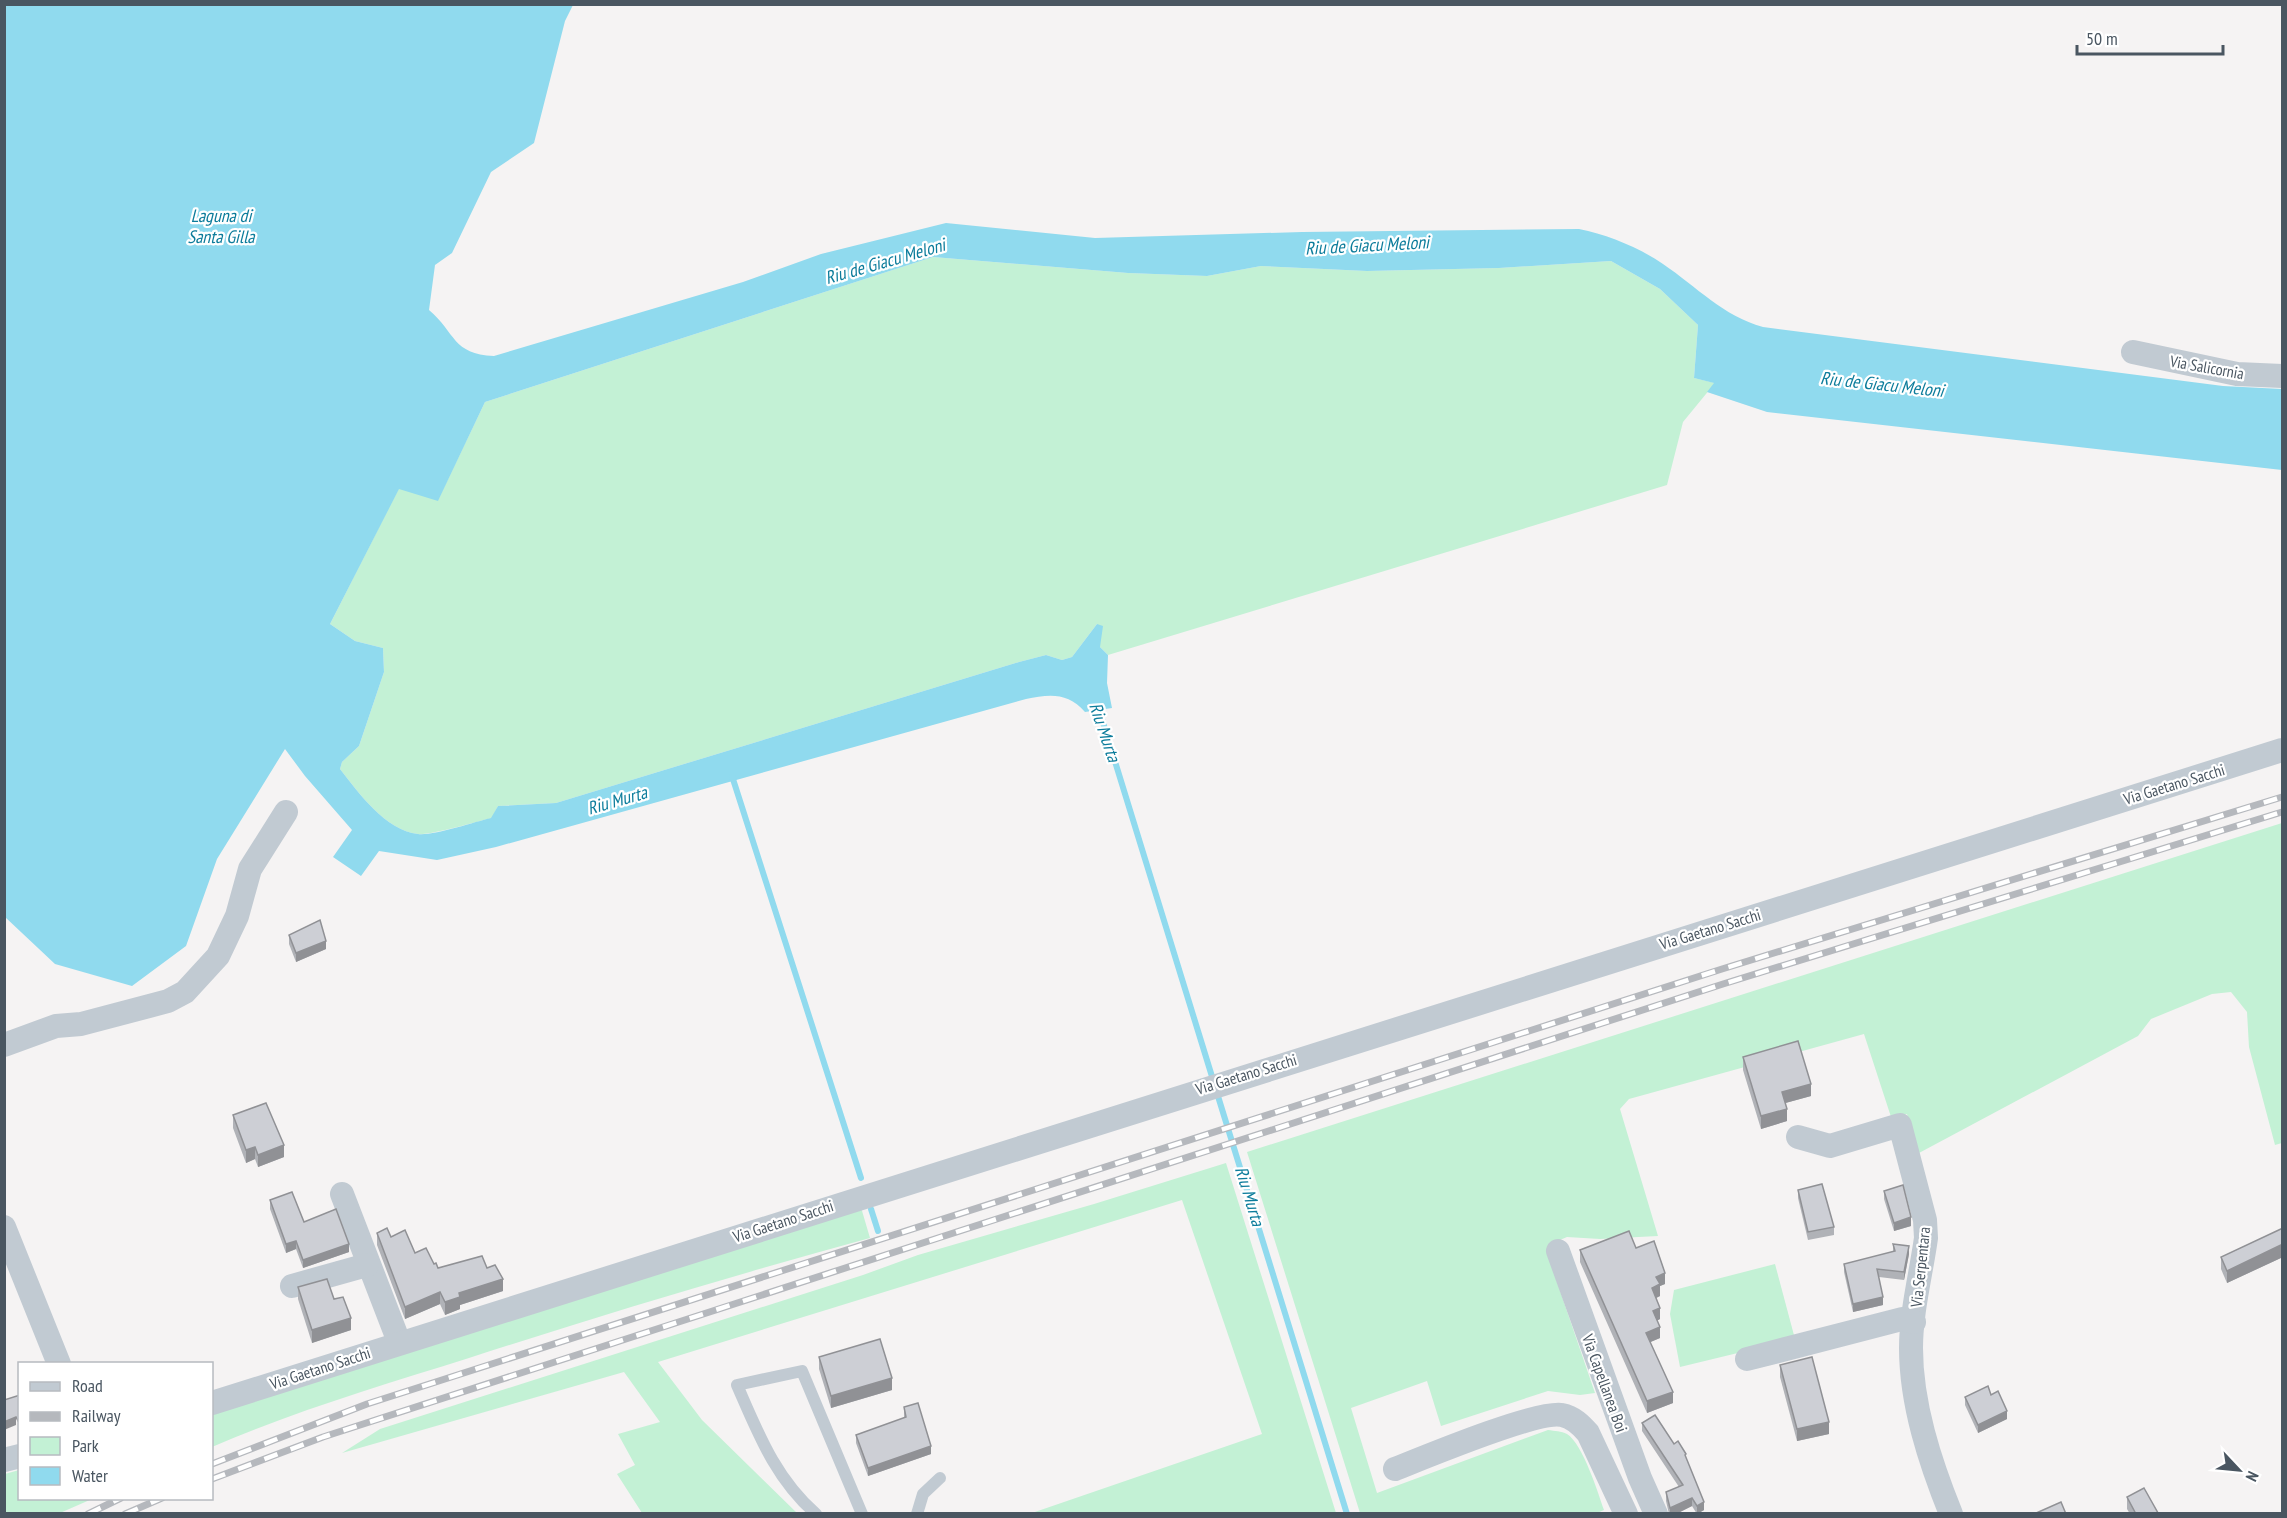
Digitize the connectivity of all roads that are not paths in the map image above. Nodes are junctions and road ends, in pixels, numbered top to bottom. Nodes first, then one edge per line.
1 (2133, 352) dead end
2 (2283, 376) edge
3 (2283, 750) edge
4 (286, 812) dead end
5 (4, 1045) edge
6 (1798, 1137) dead end
7 (342, 1194) dead end
8 (4, 1227) edge
9 (1558, 1251) dead end
10 (368, 1265) junction
11 (292, 1286) dead end
12 (1914, 1322) junction
13 (399, 1342) junction
14 (1747, 1359) dead end
15 (58, 1362) edge
16 (213, 1402) edge
17 (1395, 1469) dead end
18 (940, 1478) dead end
19 (816, 1514) edge
20 (862, 1514) edge
21 (917, 1514) edge
22 (1626, 1514) edge
23 (1656, 1514) edge
24 (1951, 1514) edge

1 - 2 street, Via Salicornia
3 - 13 street, Via Gaetano Sacchi
4 - 5 street
6 - 12 street, Via Serpentara
7 - 10 street
8 - 15 street
9 - 23 street, Via Capellanea Boi
10 - 11 street
10 - 13 street
12 - 14 street
12 - 24 street, Via Serpentara
13 - 16 street, Via Gaetano Sacchi
17 - 22 street
18 - 21 lane
19 - 20 lane

